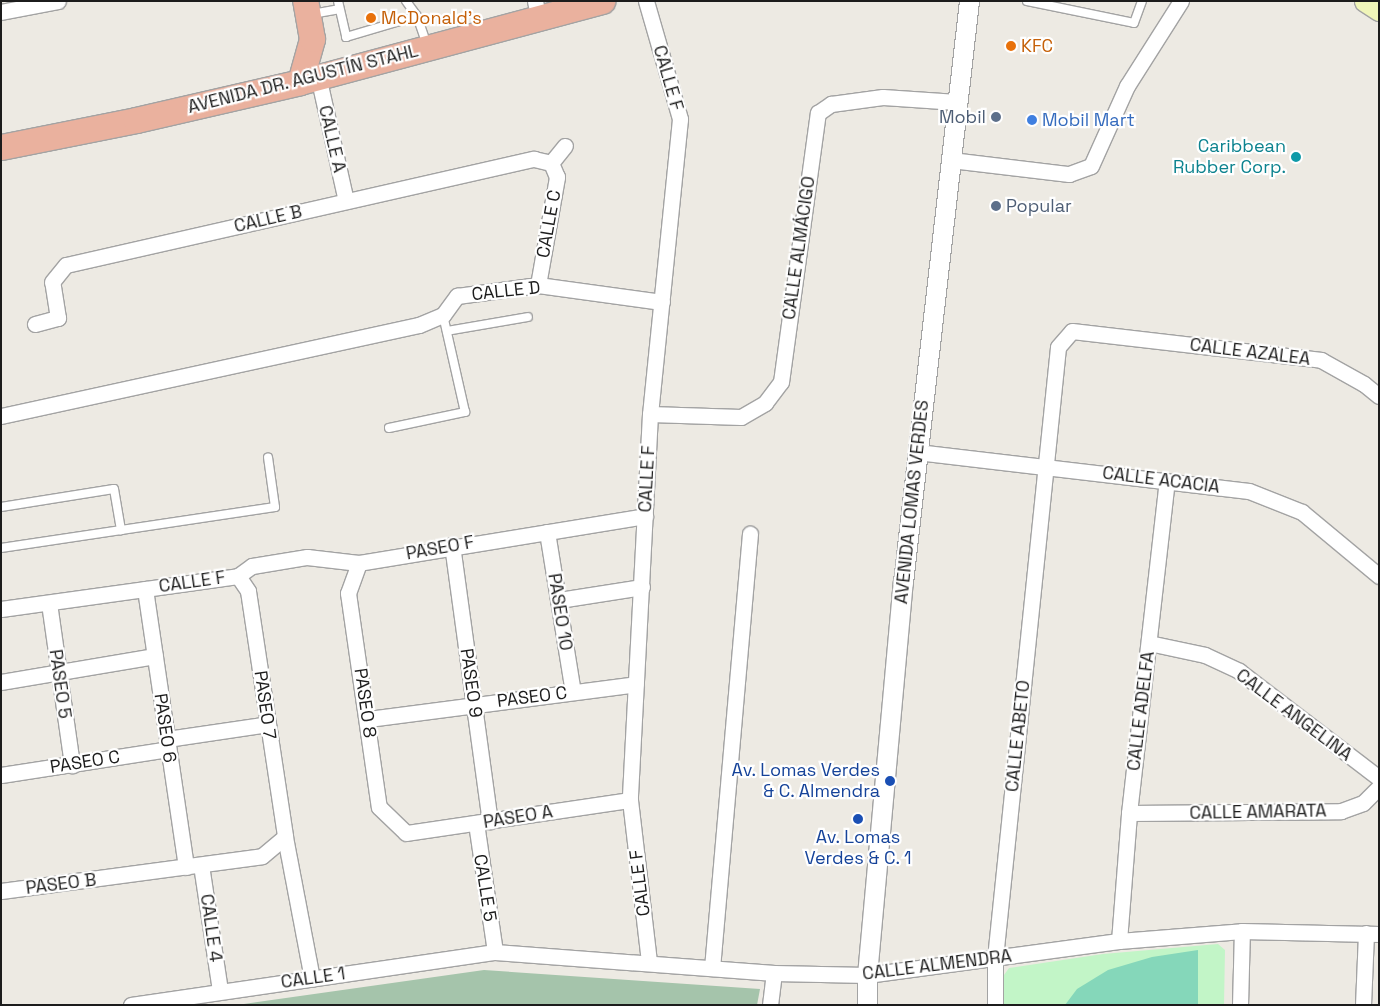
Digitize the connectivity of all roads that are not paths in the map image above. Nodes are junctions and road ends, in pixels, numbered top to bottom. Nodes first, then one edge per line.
1 (58, 1) edge
2 (406, 1) edge
3 (602, 1) edge
4 (646, 1) edge
5 (969, 1) edge
6 (1027, 1) edge
7 (1142, 1) edge
8 (1181, 1) edge
9 (1365, 1) edge
10 (339, 5) edge
11 (306, 8) edge
12 (1379, 10) edge
13 (537, 11) edge
14 (1, 12) edge
15 (417, 16) junction
16 (312, 39) junction
17 (428, 47) junction
18 (354, 65) junction
19 (309, 79) junction
20 (957, 102) junction
21 (566, 146) dead end
22 (1, 147) edge
23 (951, 160) junction
24 (551, 163) junction
25 (346, 201) junction
26 (538, 285) junction
27 (662, 302) junction
28 (443, 315) junction
29 (528, 317) dead end
30 (35, 324) dead end
31 (447, 331) junction
32 (1379, 396) edge
33 (650, 414) junction
34 (1, 416) edge
35 (390, 428) dead end
36 (917, 452) junction
37 (268, 457) dead end
38 (1045, 467) junction
39 (1167, 481) junction
40 (1, 507) edge
41 (645, 516) junction
42 (121, 530) junction
43 (547, 532) junction
44 (750, 534) dead end
45 (452, 545) junction
46 (1, 548) edge
47 (359, 563) junction
48 (238, 576) junction
49 (1379, 576) edge
50 (642, 587) junction
51 (146, 589) junction
52 (558, 600) junction
53 (49, 603) junction
54 (1, 609) edge
55 (1149, 643) junction
56 (155, 656) junction
57 (59, 674) junction
58 (1, 682) edge
59 (636, 684) junction
60 (573, 692) junction
61 (474, 705) junction
62 (368, 719) junction
63 (268, 724) junction
64 (168, 744) junction
65 (72, 765) junction
66 (1, 775) edge
67 (1379, 778) edge
68 (1379, 787) edge
69 (630, 800) junction
70 (1129, 813) junction
71 (483, 822) junction
72 (406, 834) joint
73 (285, 837) junction
74 (194, 866) junction
75 (1, 891) edge
76 (1242, 932) junction
77 (1372, 933) edge
78 (1119, 940) junction
79 (495, 952) junction
80 (995, 958) junction
81 (649, 962) junction
82 (712, 968) junction
83 (774, 973) junction
84 (867, 975) junction
85 (312, 978) junction
86 (220, 992) junction
87 (131, 1005) edge
88 (770, 1005) edge
89 (867, 1005) edge
90 (995, 1005) edge
91 (1240, 1005) edge
92 (1363, 1005) edge

1 - 14 street
2 - 15 lane
3 - 13 highway, AVENIDA DR. AGUSTÍN STAHL
4 - 27 street, CALLE F
5 - 20 street, AVENIDA LOMAS VERDES
6 - 7 lane
8 - 23 street
9 - 12 main road
10 - 11 lane
10 - 15 lane
11 - 16 highway
13 - 17 highway, AVENIDA DR. AGUSTÍN STAHL
15 - 17 lane
16 - 18 highway
16 - 19 highway
17 - 18 highway, AVENIDA DR. AGUSTÍN STAHL
18 - 19 highway, AVENIDA DR. AGUSTÍN STAHL
19 - 22 highway, AVENIDA DR. AGUSTÍN STAHL
19 - 25 street, CALLE A
20 - 23 street, AVENIDA LOMAS VERDES
20 - 33 street, CALLE ALMÁCIGO
21 - 24 street
23 - 36 street, AVENIDA LOMAS VERDES
24 - 25 street, CALLE B
24 - 26 street, CALLE C
25 - 30 street, CALLE B
26 - 27 street, CALLE D
26 - 28 street, CALLE D
27 - 33 street, CALLE F
28 - 31 lane
28 - 34 street, CALLE D
29 - 31 lane
31 - 35 lane
32 - 38 street, CALLE AZALEA
33 - 41 street, CALLE F
36 - 38 street, CALLE ACACIA
36 - 84 street, AVENIDA LOMAS VERDES
37 - 42 lane
38 - 39 street, CALLE ACACIA
38 - 80 street, CALLE ABETO
39 - 49 street, CALLE ACACIA
39 - 55 street, CALLE ADELFA
40 - 42 lane
41 - 43 street, PASEO F
41 - 50 street, CALLE F
42 - 46 lane
43 - 45 street, PASEO F
43 - 52 street, PASEO 10
44 - 82 street
45 - 47 street, PASEO F
45 - 61 street, PASEO 9
47 - 48 street, PASEO F
47 - 62 street, PASEO 8
48 - 51 street, CALLE F
48 - 63 street, PASEO 7
50 - 52 street
50 - 59 street, CALLE F
51 - 53 street
51 - 56 street, PASEO 6
52 - 60 street, PASEO 10
53 - 54 street
53 - 57 street, PASEO 5
55 - 67 street, CALLE ANGELINA
55 - 70 street, CALLE ADELFA
56 - 57 street
56 - 64 street, PASEO 6
57 - 58 street
57 - 65 street, PASEO 5
59 - 60 street, PASEO C
59 - 69 street, CALLE F
60 - 61 street, PASEO C
61 - 62 street, PASEO C
61 - 71 street, PASEO 9
62 - 72 street, PASEO 8
63 - 64 street, PASEO C
63 - 73 street, PASEO 7
64 - 65 street, PASEO C
64 - 74 street, PASEO 6
65 - 66 street, PASEO C
68 - 70 street, CALLE AMARATA
69 - 71 street, PASEO A
69 - 81 street, CALLE F
70 - 78 street, CALLE ADELFA
71 - 72 street, PASEO A
71 - 79 street, CALLE 5
73 - 74 street
73 - 85 street, PASEO 7
74 - 75 street, PASEO B
74 - 86 street, CALLE 4
76 - 77 street, CALLE ALMENDRA
76 - 78 street, CALLE ALMENDRA
76 - 91 street
77 - 92 street
78 - 80 street, CALLE ALMENDRA
79 - 81 street, CALLE ALMENDRA
79 - 85 street, CALLE 1
80 - 84 street, CALLE ALMENDRA
80 - 90 street, CALLE ABETO
81 - 82 street, CALLE ALMENDRA
82 - 83 street, CALLE ALMENDRA
83 - 84 street, CALLE ALMENDRA
83 - 88 street
84 - 89 street, AVENIDA LOMAS VERDES
85 - 86 street, CALLE 1
86 - 87 street, CALLE 1

